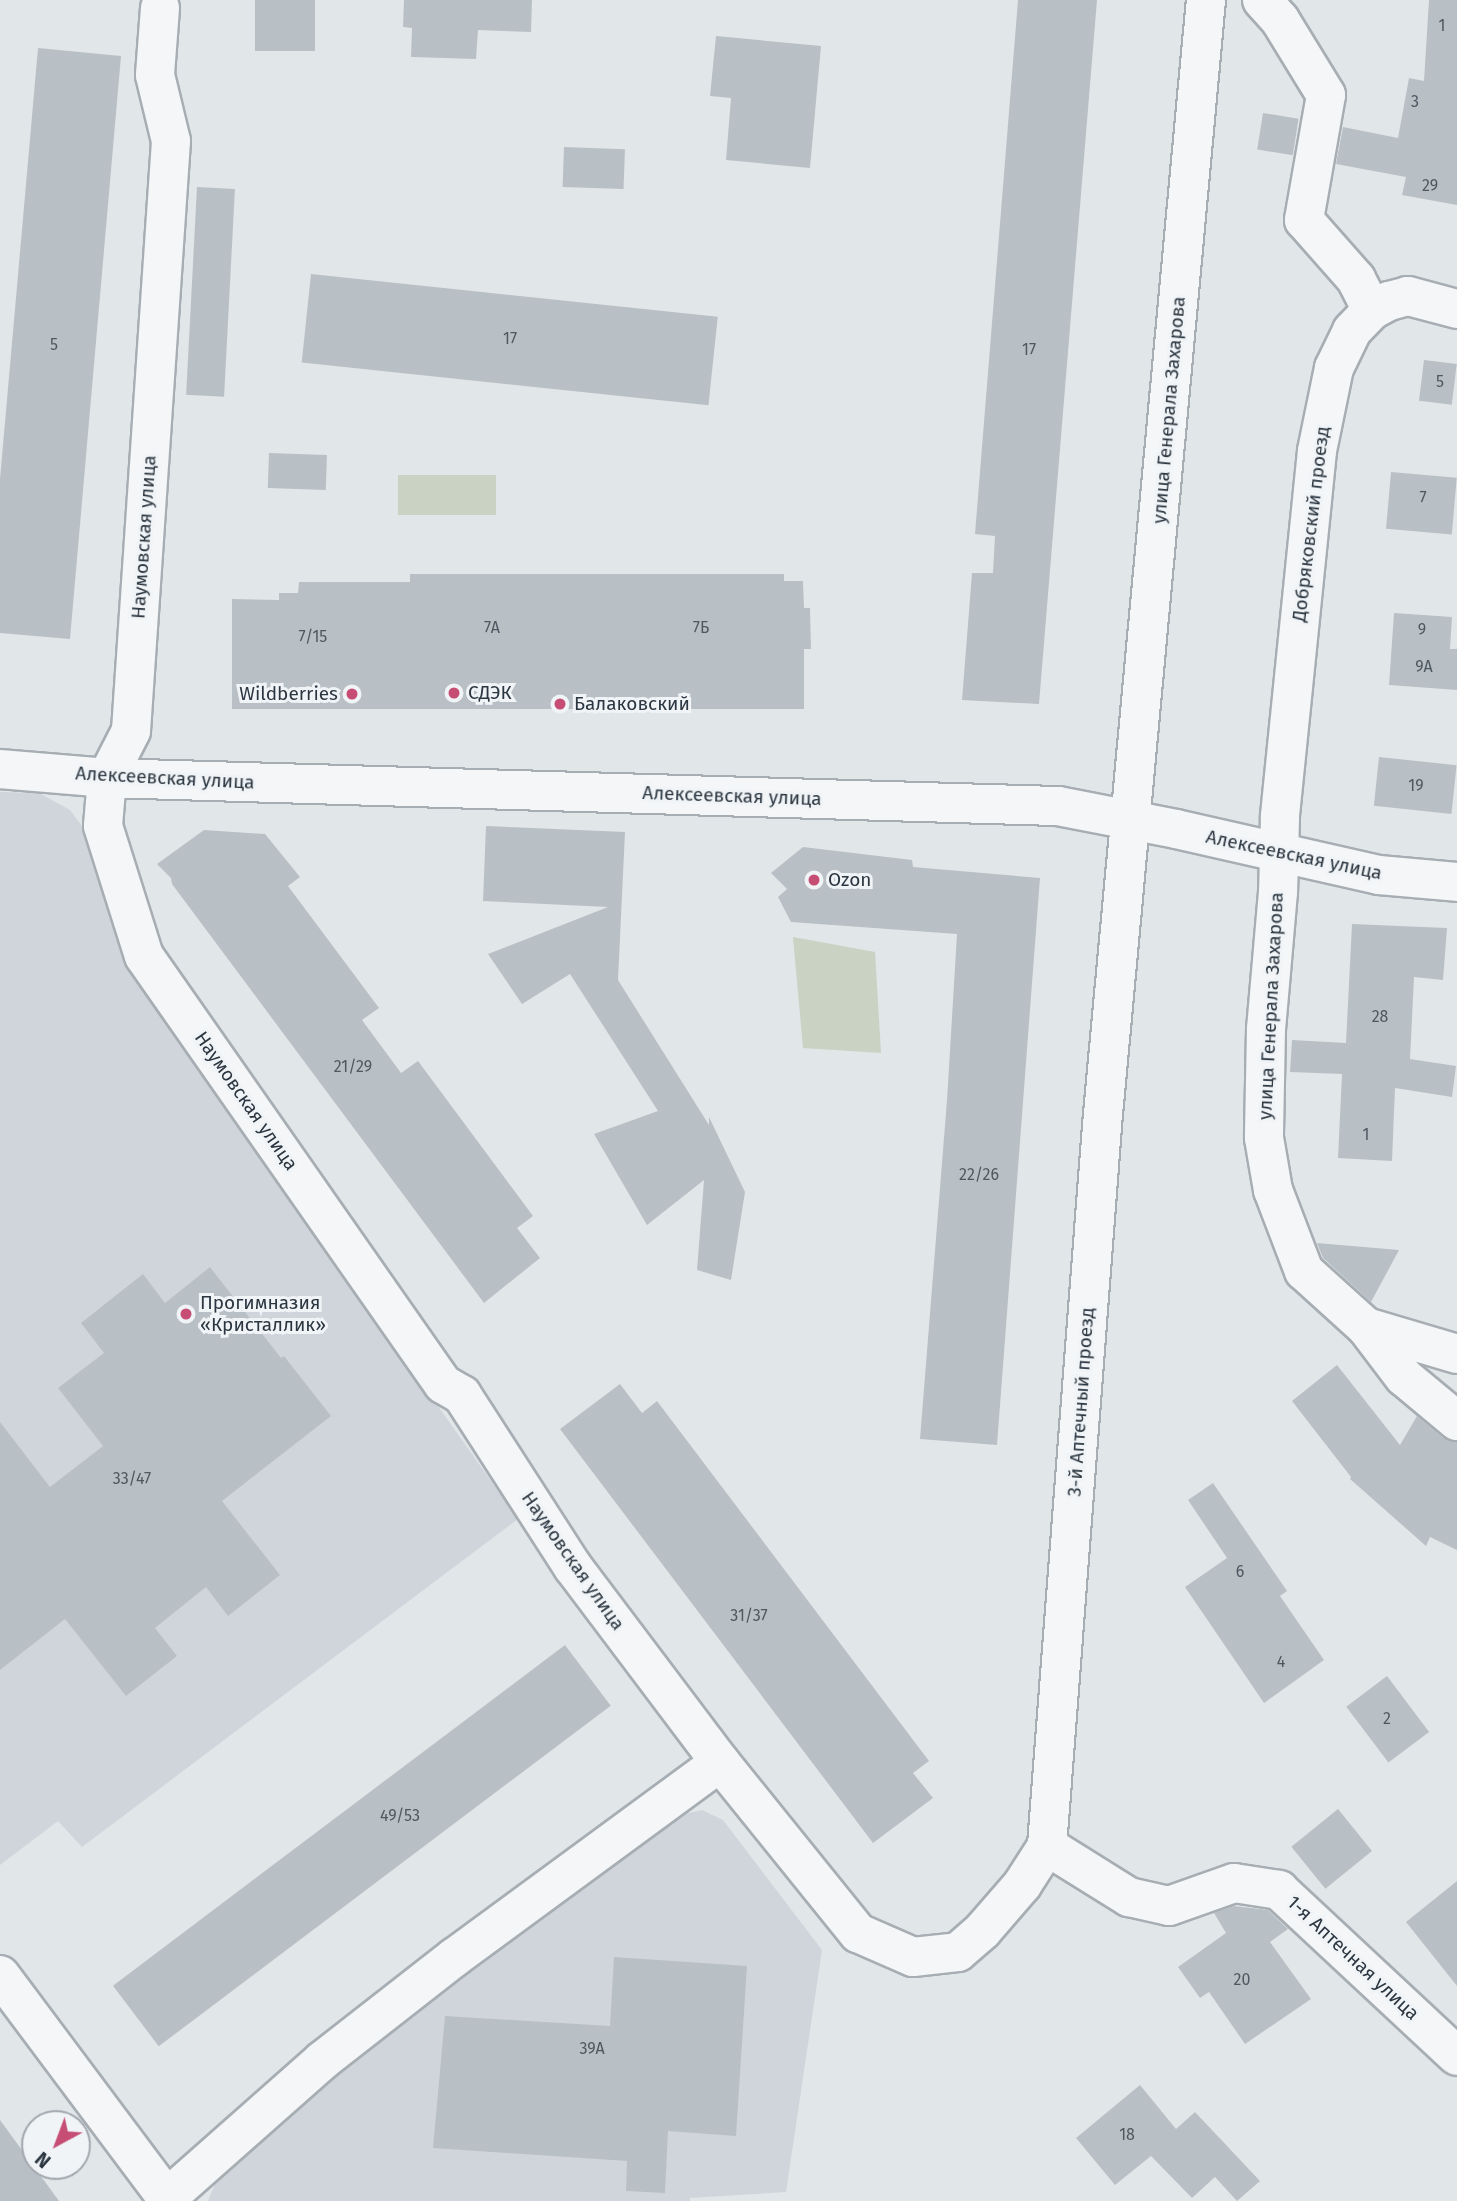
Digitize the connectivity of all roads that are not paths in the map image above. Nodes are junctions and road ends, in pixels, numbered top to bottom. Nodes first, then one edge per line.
1 (1206, 0) edge
2 (1262, 0) edge
3 (160, 8) dead end
4 (1457, 309) edge
5 (1372, 310) junction
6 (0, 769) edge
7 (107, 778) junction
8 (1132, 820) junction
9 (1278, 855) junction
10 (1457, 882) edge
11 (1366, 1327) junction
12 (1457, 1354) edge
13 (1457, 1421) edge
14 (720, 1762) junction
15 (1047, 1846) junction
16 (958, 1952) joint
17 (0, 1975) edge
18 (1457, 2056) edge
19 (168, 2200) edge

1 - 8 street, улица Генерала Захарова
2 - 5 street
3 - 7 street, Наумовская улица
4 - 5 street
5 - 9 street, Добряковский проезд
6 - 7 street, Алексеевская улица
7 - 8 street, Алексеевская улица
7 - 14 street, Наумовская улица
8 - 9 street, Алексеевская улица
8 - 15 street, 3-й Аптечный проезд
9 - 10 street, Алексеевская улица
9 - 11 street, улица Генерала Захарова
11 - 12 street
11 - 13 street, улица Генерала Захарова
14 - 16 street, Наумовская улица
14 - 19 street
15 - 16 street, 3-й Аптечный проезд
15 - 18 street, 1-я Аптечная улица
17 - 19 street

